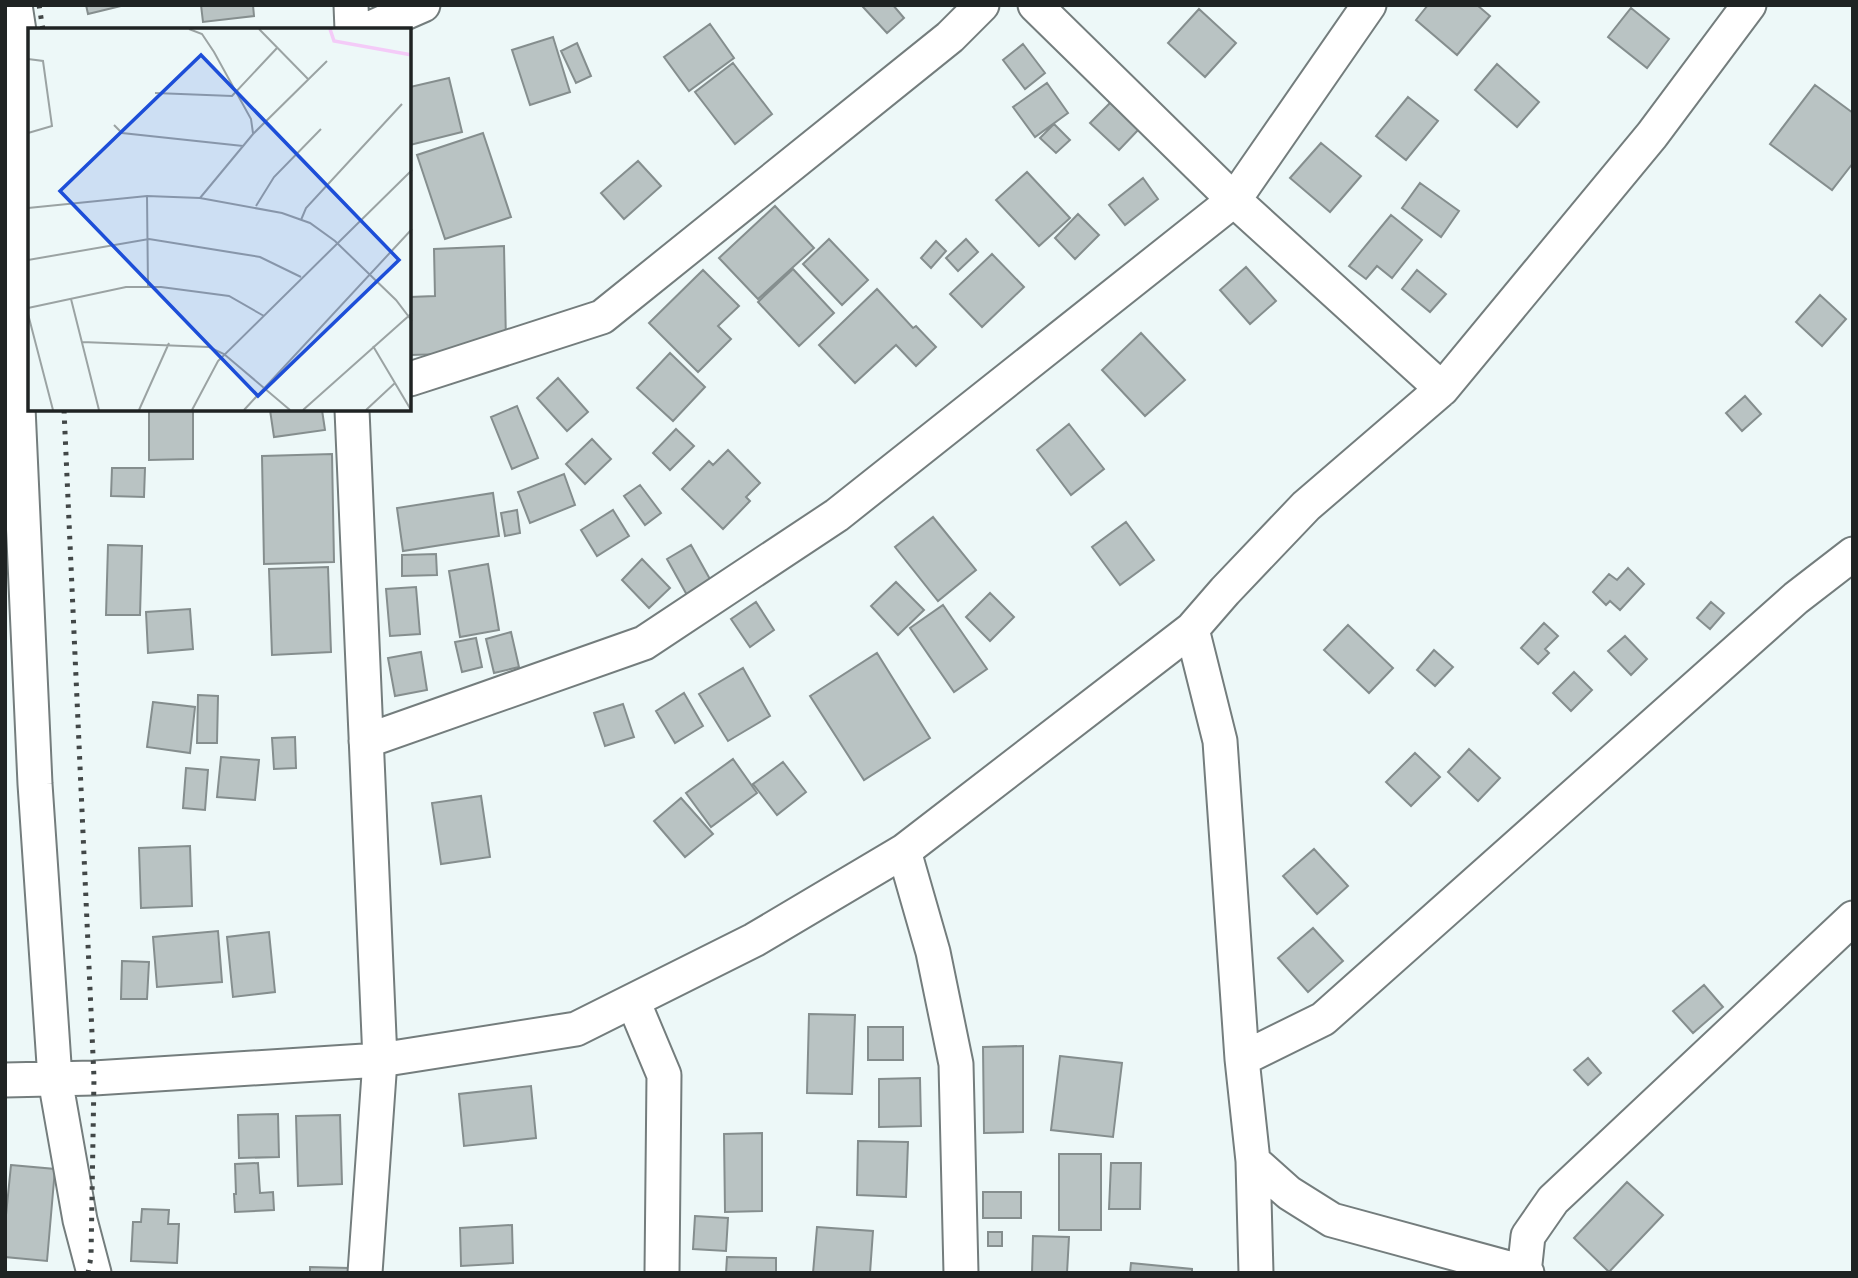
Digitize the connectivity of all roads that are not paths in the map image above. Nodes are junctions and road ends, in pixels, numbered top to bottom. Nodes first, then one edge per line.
1 (15, 5) edge
2 (351, 5) edge
3 (423, 5) edge
4 (982, 5) edge
5 (1035, 5) edge
6 (1369, 5) edge
7 (1749, 5) edge
8 (352, 28) edge
9 (371, 28) edge
10 (18, 64) edge
11 (1234, 200) junction
12 (411, 379) edge
13 (1442, 389) junction
14 (352, 411) edge
15 (1853, 554) edge
16 (1192, 629) junction
17 (366, 741) junction
18 (904, 851) junction
19 (1853, 918) edge
20 (633, 1001) junction
21 (1242, 1059) junction
22 (380, 1060) junction
23 (55, 1079) junction
24 (5, 1080) edge
25 (1253, 1161) junction
26 (1525, 1272) edge
27 (94, 1273) edge
28 (365, 1273) edge
29 (663, 1273) edge
30 (961, 1273) edge
31 (1256, 1273) edge

1 - 10 street
2 - 8 street
3 - 9 street
4 - 12 street
5 - 11 street
6 - 11 street
7 - 13 street
10 - 23 street
11 - 13 street
11 - 17 street
13 - 16 street
14 - 17 street
15 - 21 street
16 - 18 street
16 - 21 street
17 - 22 street
18 - 20 street
18 - 30 street
19 - 26 street
20 - 22 street
20 - 29 street
21 - 25 street
22 - 23 street
22 - 28 street
23 - 24 street
23 - 27 street
25 - 26 street
25 - 31 street

